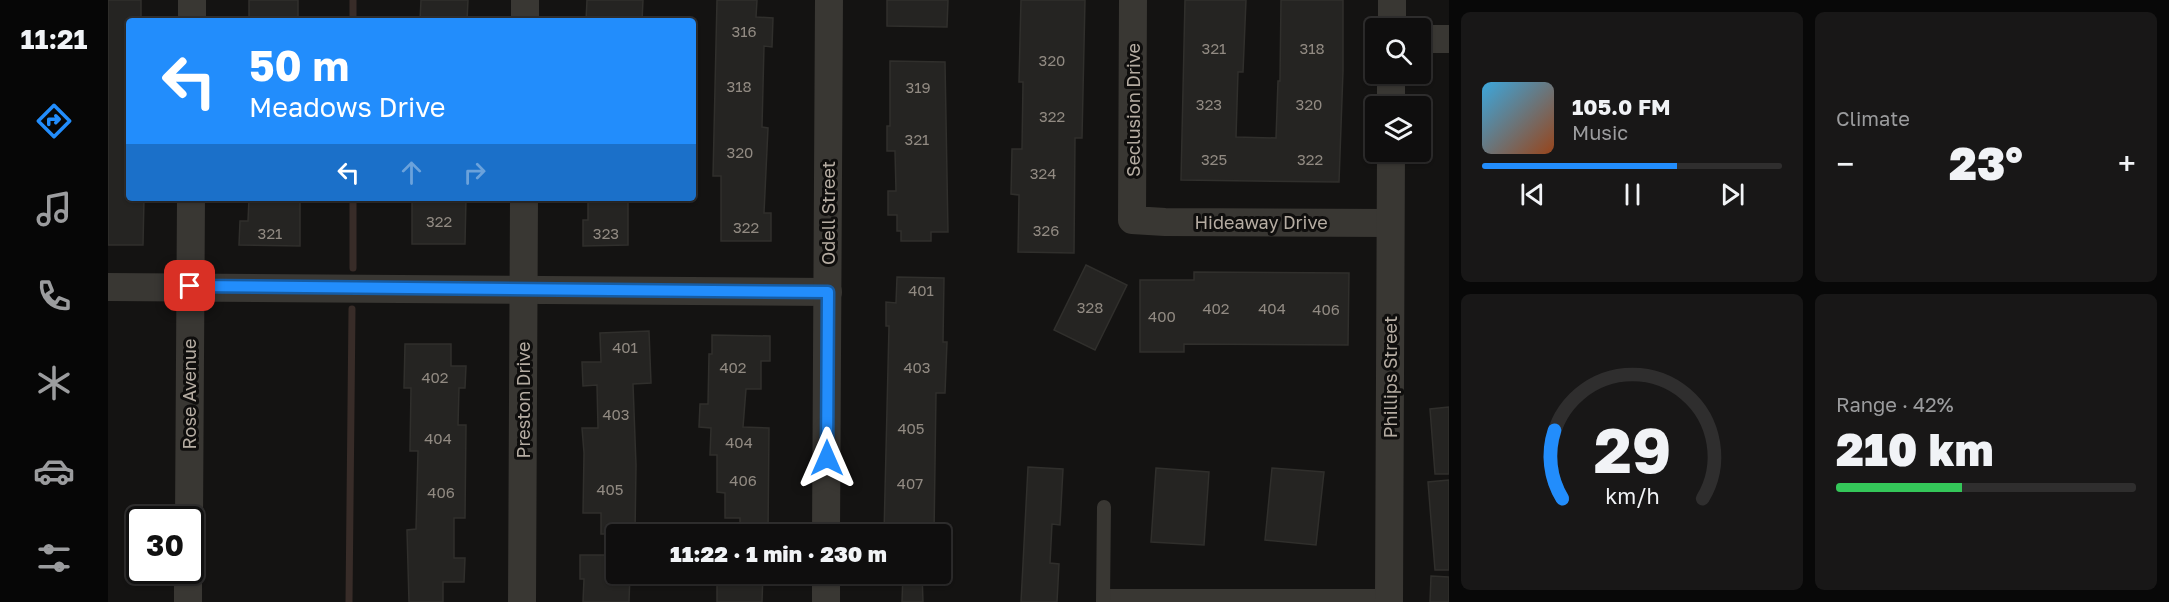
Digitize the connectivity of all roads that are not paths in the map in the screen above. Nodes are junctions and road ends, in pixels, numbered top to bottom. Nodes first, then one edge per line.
1 (192, 0) edge
2 (525, 0) edge
3 (829, 0) edge
4 (1134, 0) edge
5 (1392, 0) edge
6 (192, 18) edge
7 (525, 18) edge
8 (1392, 18) edge
9 (1431, 39) edge
10 (1449, 39) edge
11 (1391, 162) edge
12 (191, 201) edge
13 (524, 201) edge
14 (1132, 220) joint
15 (1390, 223) junction
16 (108, 286) edge
17 (190, 286) junction
18 (523, 289) junction
19 (828, 292) junction
20 (189, 506) edge
21 (1104, 507) dead end
22 (826, 524) edge
23 (188, 584) edge
24 (826, 584) edge
25 (1104, 599) edge
26 (1389, 599) edge
27 (188, 602) edge
28 (522, 602) edge
29 (826, 602) edge

1 - 6 street
2 - 7 street
3 - 19 street, Odell Street
4 - 14 street, Seclusion Drive
5 - 8 street
9 - 10 street
11 - 15 street, Phillips Street
12 - 17 street, Rose Avenue
13 - 18 street, Preston Drive
14 - 15 street, Hideaway Drive
15 - 26 street, Phillips Street
16 - 17 street
17 - 18 street
17 - 20 street, Rose Avenue
18 - 19 street
18 - 28 street, Preston Drive
19 - 22 street, Odell Street
21 - 25 lane
23 - 27 street
24 - 29 street
25 - 26 lane

